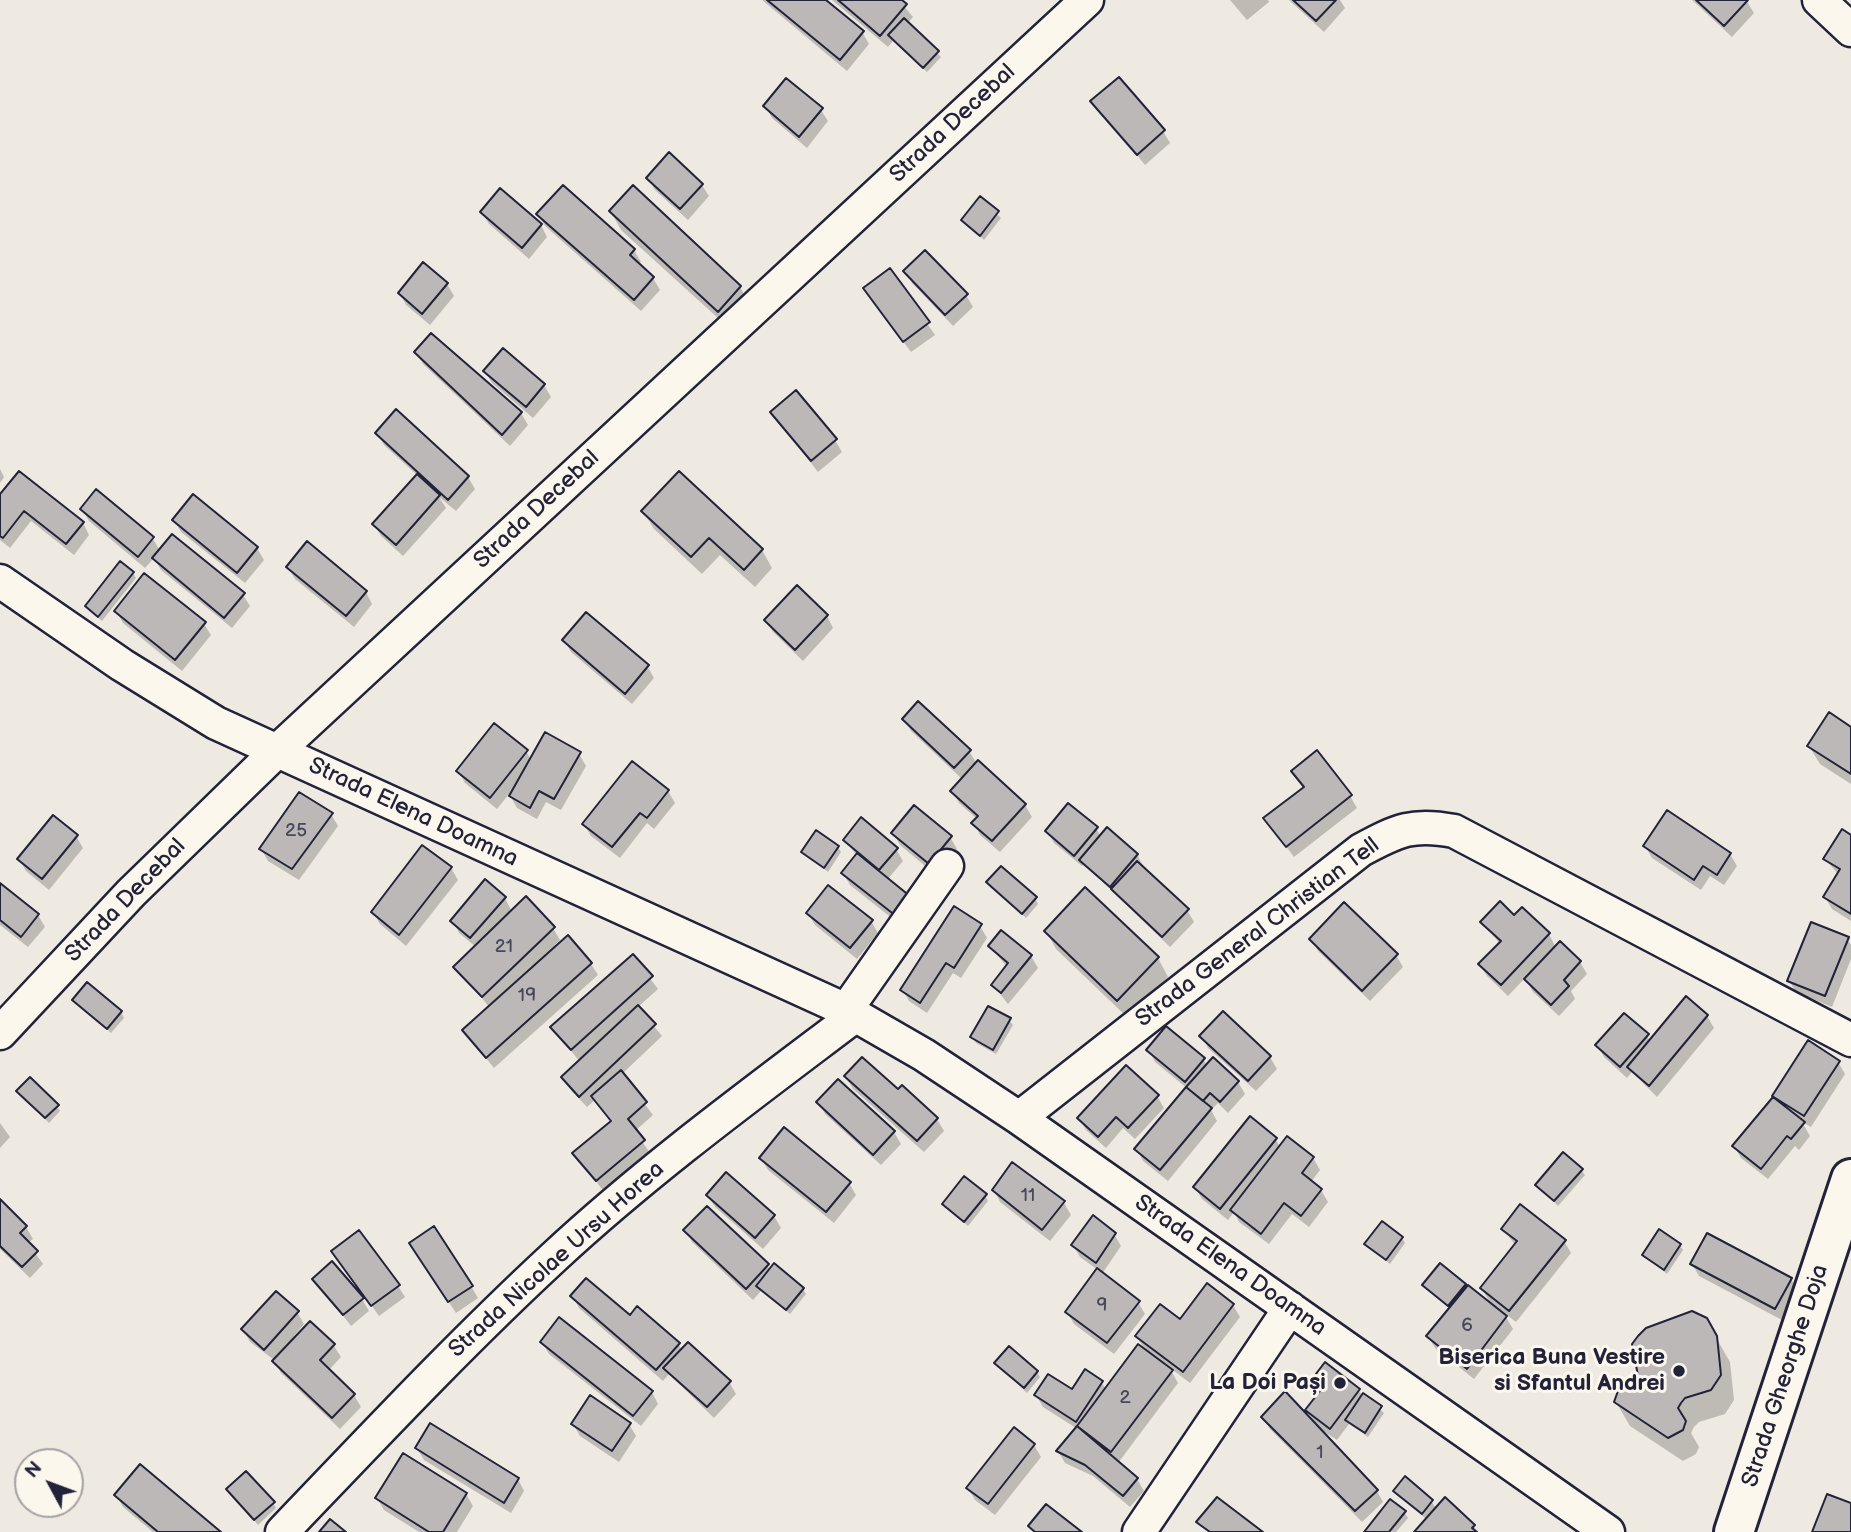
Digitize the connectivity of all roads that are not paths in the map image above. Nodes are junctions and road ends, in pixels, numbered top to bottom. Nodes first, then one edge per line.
1 (1087, 0) edge
2 (1819, 0) edge
3 (1851, 30) edge
4 (0, 581) edge
5 (277, 751) junction
6 (947, 866) dead end
7 (851, 1013) junction
8 (0, 1033) edge
9 (1851, 1040) edge
10 (1019, 1118) junction
11 (1851, 1179) edge
12 (1290, 1308) junction
13 (282, 1532) edge
14 (1139, 1532) edge
15 (1608, 1532) edge
16 (1734, 1532) edge

1 - 5 street, Strada Decebal
2 - 3 street
4 - 5 street, Strada Elena Doamna
5 - 7 street, Strada Elena Doamna
5 - 8 street, Strada Decebal
6 - 7 street
7 - 10 street, Strada Elena Doamna
7 - 13 street, Strada Nicolae Ursu Horea
9 - 10 street, Strada General Christian Tell
10 - 12 street, Strada Elena Doamna
11 - 16 street, Strada Gheorghe Doja
12 - 14 street
12 - 15 street, Strada Elena Doamna

